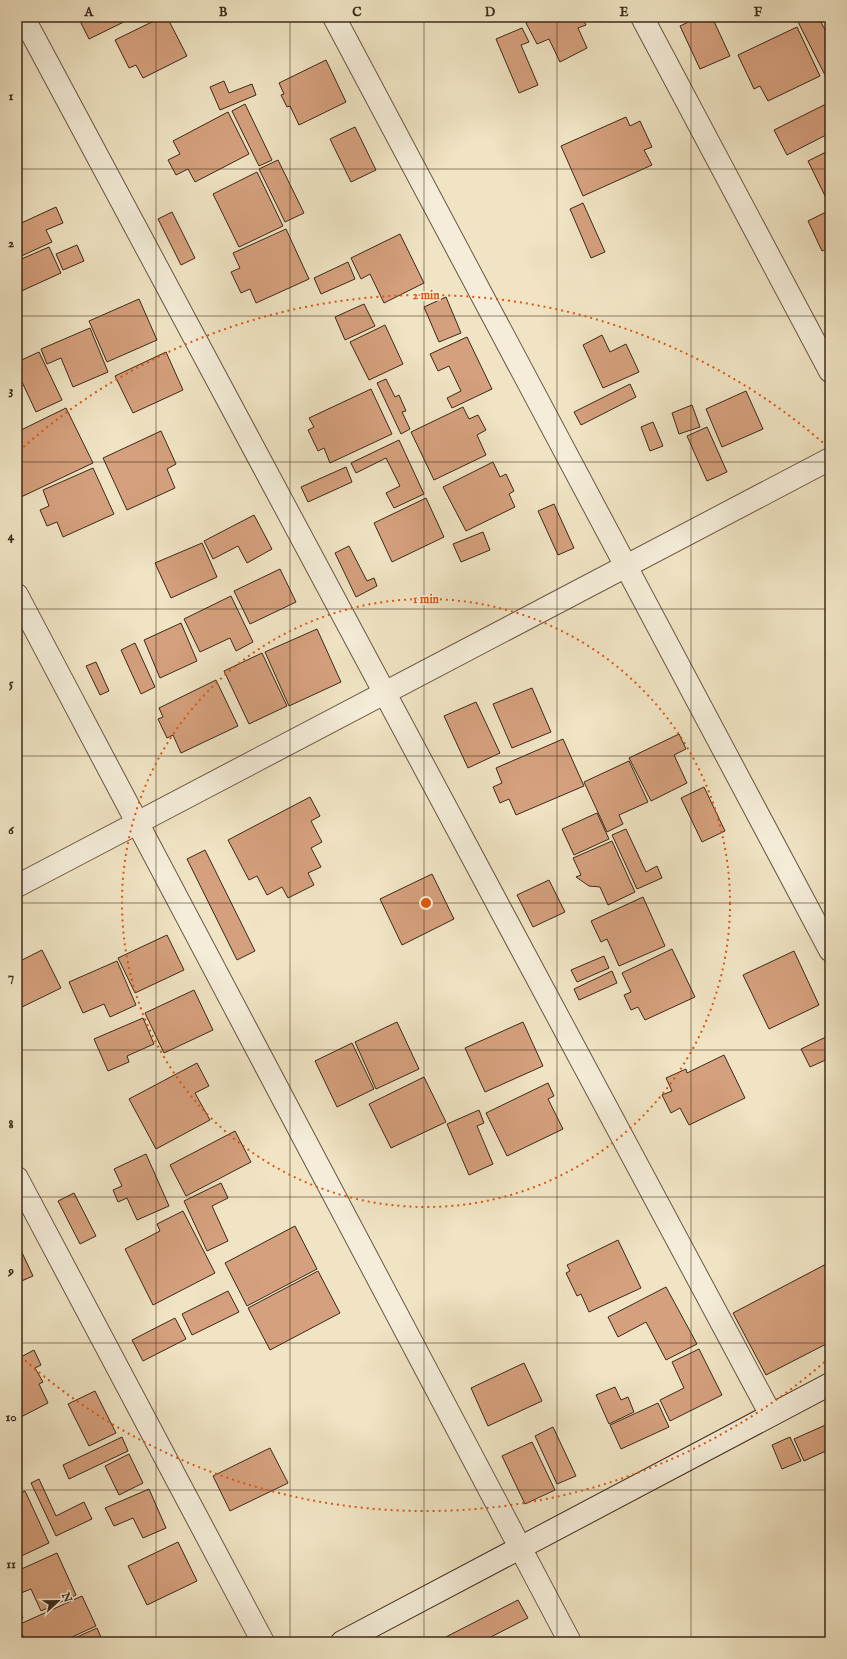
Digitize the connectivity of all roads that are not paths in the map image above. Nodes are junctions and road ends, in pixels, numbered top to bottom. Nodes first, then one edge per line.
1 (24, 17) edge
2 (334, 17) edge
3 (642, 17) edge
4 (830, 371) edge
5 (830, 459) edge
6 (626, 566) junction
7 (17, 596) edge
8 (384, 693) junction
9 (137, 823) junction
10 (17, 886) edge
11 (830, 950) edge
12 (17, 1178) edge
13 (830, 1384) edge
14 (771, 1415) junction
15 (520, 1548) junction
16 (263, 1642) edge
17 (342, 1642) edge
18 (570, 1642) edge

1 - 8 street
2 - 6 street
3 - 4 street
5 - 6 street
6 - 8 street
6 - 11 street
7 - 9 street
8 - 9 street
8 - 14 street
9 - 10 street
9 - 15 street
12 - 16 street
13 - 14 street
14 - 15 street
15 - 17 street
15 - 18 street

